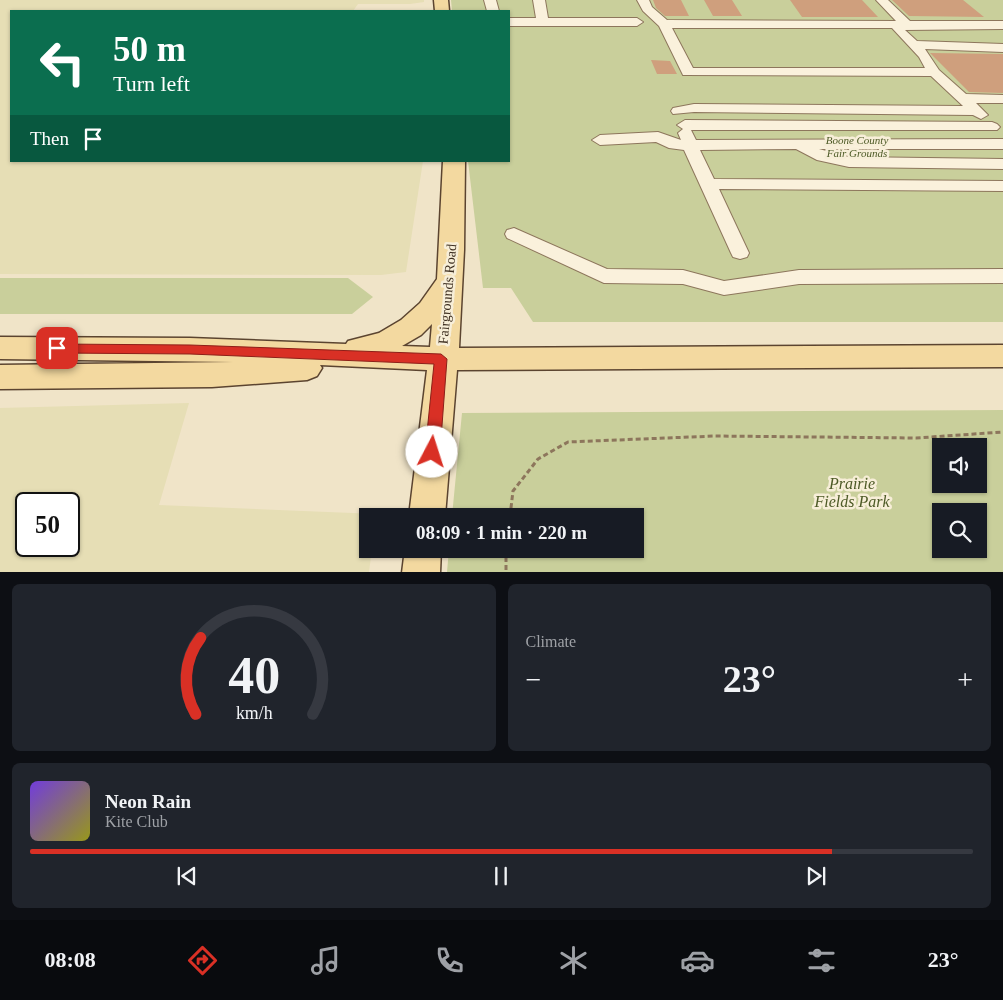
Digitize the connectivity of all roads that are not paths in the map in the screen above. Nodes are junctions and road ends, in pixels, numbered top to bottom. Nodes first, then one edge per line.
1 (539, 0) edge
2 (643, 0) edge
3 (882, 0) edge
4 (510, 22) edge
5 (543, 22) junction
6 (637, 22) dead end
7 (664, 24) junction
8 (906, 24) junction
9 (1003, 25) edge
10 (914, 45) junction
11 (1003, 48) edge
12 (934, 72) junction
13 (962, 98) junction
14 (1003, 99) edge
15 (976, 110) junction
16 (680, 115) junction
17 (998, 132) edge
18 (600, 140) dead end
19 (795, 144) junction
20 (1003, 144) edge
21 (690, 145) junction
22 (454, 162) edge
23 (1003, 164) edge
24 (708, 184) junction
25 (1003, 186) edge
26 (514, 234) dead end
27 (740, 253) dead end
28 (1003, 276) edge
29 (449, 281) junction
30 (0, 348) edge
31 (332, 355) junction
32 (1003, 356) edge
33 (441, 359) junction
34 (0, 377) edge
35 (428, 508) edge
36 (422, 558) edge
37 (421, 572) edge

1 - 5 lane
2 - 7 lane
3 - 8 lane
4 - 5 lane
5 - 6 lane
7 - 8 lane
7 - 12 lane
8 - 9 lane
8 - 10 lane
10 - 11 lane
10 - 12 lane
12 - 13 lane
13 - 14 lane
13 - 15 lane
15 - 16 lane
15 - 17 lane
16 - 17 lane
16 - 21 lane
18 - 21 lane
19 - 20 lane
19 - 21 lane
19 - 23 lane
21 - 24 lane
22 - 29 main road, Fairgrounds Road
24 - 25 lane
24 - 27 lane
26 - 28 lane
29 - 31 main road
29 - 33 main road, Fairgrounds Road
30 - 31 main road
31 - 33 main road
32 - 33 main road
33 - 34 main road
33 - 35 main road, Fairgrounds Road
36 - 37 main road

